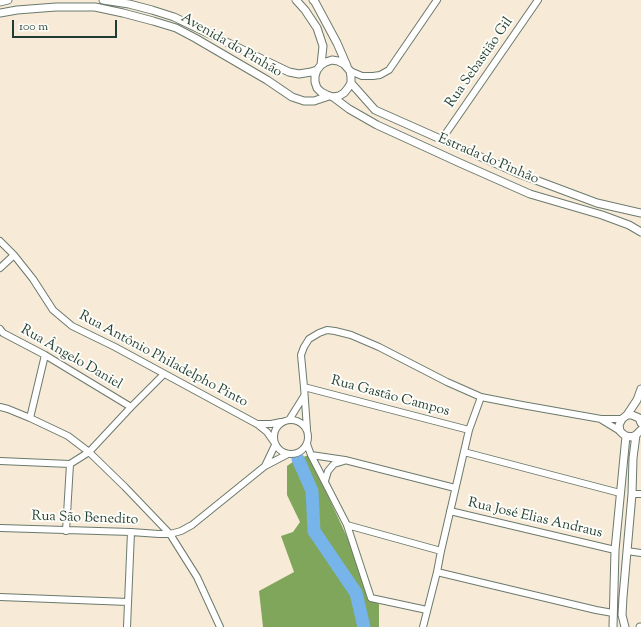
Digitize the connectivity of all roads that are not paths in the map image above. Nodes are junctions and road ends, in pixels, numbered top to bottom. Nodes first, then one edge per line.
1 (8, 0) edge
2 (103, 0) edge
3 (296, 0) edge
4 (313, 0) edge
5 (437, 0) edge
6 (538, 0) edge
7 (0, 2) edge
8 (128, 2) edge
9 (0, 13) edge
10 (319, 68) junction
11 (349, 70) junction
12 (351, 83) junction
13 (331, 96) junction
14 (442, 139) junction
15 (641, 213) edge
16 (641, 232) edge
17 (0, 241) edge
18 (14, 255) junction
19 (0, 268) edge
20 (2, 331) edge
21 (0, 340) edge
22 (45, 354) junction
23 (164, 374) junction
24 (304, 387) junction
25 (641, 389) edge
26 (304, 396) junction
27 (481, 397) junction
28 (0, 407) edge
29 (131, 407) junction
30 (624, 417) junction
31 (30, 418) junction
32 (640, 418) edge
33 (601, 420) junction
34 (286, 421) junction
35 (257, 424) junction
36 (307, 429) junction
37 (469, 430) junction
38 (620, 431) junction
39 (640, 432) edge
40 (626, 436) junction
41 (275, 443) junction
42 (307, 444) junction
43 (89, 452) junction
44 (464, 452) junction
45 (288, 454) junction
46 (311, 455) junction
47 (345, 460) junction
48 (0, 461) edge
49 (70, 464) junction
50 (265, 466) junction
51 (324, 481) junction
52 (455, 488) junction
53 (620, 493) junction
54 (632, 494) junction
55 (641, 494) edge
56 (450, 511) junction
57 (347, 524) junction
58 (0, 528) edge
59 (66, 531) junction
60 (131, 532) junction
61 (170, 534) junction
62 (615, 550) junction
63 (441, 551) junction
64 (627, 552) junction
65 (641, 553) edge
66 (438, 572) junction
67 (0, 597) edge
68 (128, 602) junction
69 (427, 610) junction
70 (613, 613) junction
71 (127, 627) edge
72 (220, 627) edge
73 (423, 627) edge
74 (613, 627) edge
75 (625, 627) edge

1 - 7 street
2 - 8 street
3 - 10 street
4 - 11 street
5 - 11 street
6 - 14 street, Rua Sebastião Gil
8 - 10 street
9 - 13 street, Avenida do Pinhão
10 - 11 street
10 - 13 street
11 - 12 street
12 - 13 street
12 - 14 street, Estrada do Pinhão
13 - 16 street, Estrada do Pinhão
14 - 15 street, Estrada do Pinhão
17 - 18 street, Rua Antônio Philadelpho Pinto
18 - 19 street
18 - 23 street, Rua Antônio Philadelpho Pinto
20 - 21 street
20 - 22 street, Rua Ângelo Daniel
22 - 29 street, Rua Ângelo Daniel
22 - 31 street
23 - 29 street
23 - 35 street, Rua Antônio Philadelpho Pinto
24 - 26 street
24 - 27 street
24 - 37 street, Rua Gastão Campos
25 - 30 street
26 - 34 street
26 - 36 street
27 - 33 street
27 - 37 street
28 - 31 street
29 - 43 street
30 - 32 street
30 - 33 street
30 - 38 street
31 - 43 street
33 - 38 street
34 - 35 street
34 - 36 street
34 - 41 street
35 - 41 street
36 - 42 street
37 - 44 street
38 - 40 street
39 - 40 street
39 - 54 street
40 - 53 street
41 - 45 street
41 - 50 street
42 - 45 street
42 - 46 street
43 - 49 street
43 - 61 street
44 - 52 street
44 - 53 street
45 - 50 street
46 - 47 street
46 - 51 street
47 - 51 street
47 - 52 street
48 - 49 street
49 - 59 street
50 - 61 street
51 - 57 street
52 - 56 street
53 - 62 street
54 - 55 street
54 - 64 street
56 - 62 street, Rua José Elias Andraus
56 - 63 street
57 - 63 street
57 - 69 street
58 - 59 street, Rua São Benedito
59 - 60 street, Rua São Benedito
60 - 61 street, Rua São Benedito
60 - 68 street
61 - 72 street
62 - 70 street
63 - 66 street
64 - 65 street
64 - 75 street
66 - 69 street
66 - 70 street
67 - 68 street
68 - 71 street
69 - 73 street
70 - 74 street

